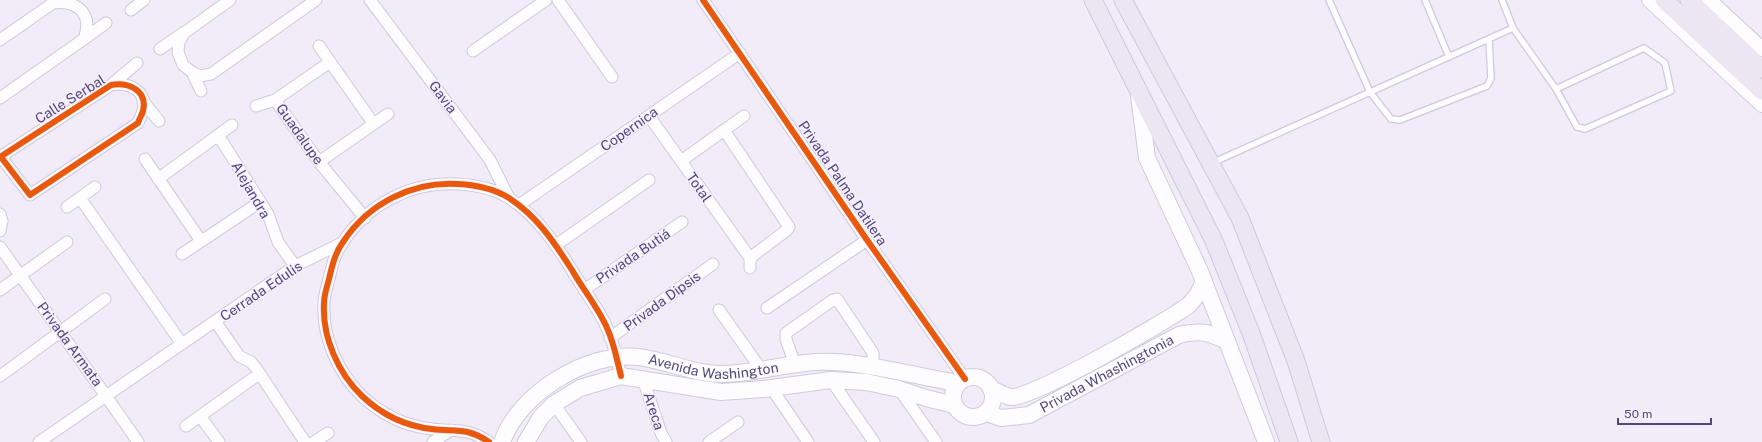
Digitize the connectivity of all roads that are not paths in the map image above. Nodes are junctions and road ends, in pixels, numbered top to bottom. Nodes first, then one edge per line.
1 (144, 0) edge
2 (230, 0) edge
3 (316, 0) edge
4 (370, 0) edge
5 (546, 0) edge
6 (558, 0) edge
7 (704, 0) edge
8 (1093, 0) edge
9 (1123, 0) edge
10 (1329, 0) edge
11 (1425, 0) edge
12 (1502, 0) edge
13 (1649, 0) edge
14 (1664, 0) edge
15 (1689, 0) edge
16 (1709, 0) edge
17 (77, 5) edge
18 (131, 10) dead end
19 (106, 23) dead end
20 (1513, 28) junction
21 (184, 33) junction
22 (84, 39) junction
23 (0, 40) edge
24 (1489, 40) junction
25 (319, 46) dead end
26 (160, 49) dead end
27 (1762, 49) edge
28 (473, 51) dead end
29 (740, 54) junction
30 (1449, 57) junction
31 (330, 62) junction
32 (137, 63) dead end
33 (1762, 68) edge
34 (192, 72) junction
35 (612, 77) dead end
36 (111, 85) junction
37 (1556, 89) junction
38 (202, 91) dead end
39 (1139, 91) junction
40 (1762, 91) edge
41 (1370, 92) junction
42 (0, 98) edge
43 (275, 100) junction
44 (143, 101) junction
45 (1762, 105) edge
46 (256, 106) dead end
47 (388, 114) dead end
48 (649, 116) junction
49 (744, 116) dead end
50 (159, 121) dead end
51 (373, 123) junction
52 (232, 125) dead end
53 (724, 130) junction
54 (218, 135) junction
55 (1, 157) edge
56 (145, 159) dead end
57 (681, 161) junction
58 (319, 162) junction
59 (1211, 163) junction
60 (158, 179) junction
61 (649, 180) dead end
62 (95, 187) dead end
63 (80, 198) junction
64 (509, 198) junction
65 (260, 202) junction
66 (519, 205) junction
67 (67, 207) dead end
68 (0, 214) edge
69 (365, 218) junction
70 (682, 222) dead end
71 (0, 231) edge
72 (867, 240) junction
73 (201, 241) junction
74 (67, 242) dead end
75 (342, 243) junction
76 (556, 245) junction
77 (0, 247) edge
78 (182, 254) dead end
79 (713, 264) dead end
80 (295, 266) junction
81 (20, 275) junction
82 (1204, 281) junction
83 (0, 290) edge
84 (584, 290) junction
85 (105, 299) dead end
86 (767, 308) dead end
87 (719, 310) dead end
88 (215, 321) junction
89 (61, 332) junction
90 (610, 338) junction
91 (1227, 341) junction
92 (182, 344) junction
93 (616, 357) junction
94 (795, 365) junction
95 (873, 366) junction
96 (761, 369) junction
97 (259, 374) junction
98 (0, 376) edge
99 (621, 376) junction
100 (644, 379) junction
101 (831, 380) junction
102 (962, 381) junction
103 (991, 388) junction
104 (772, 389) junction
105 (899, 389) junction
106 (106, 396) junction
107 (554, 404) junction
108 (954, 405) junction
109 (986, 413) junction
110 (200, 416) junction
111 (738, 422) dead end
112 (186, 426) dead end
113 (451, 430) junction
114 (328, 433) dead end
115 (39, 442) edge
116 (138, 442) edge
117 (219, 442) edge
118 (305, 442) edge
119 (314, 442) edge
120 (433, 442) edge
121 (489, 442) edge
122 (502, 442) edge
123 (526, 442) edge
124 (580, 442) edge
125 (666, 442) edge
126 (709, 442) edge
127 (808, 442) edge
128 (874, 442) edge
129 (936, 442) edge
130 (1266, 442) edge
131 (1289, 442) edge
132 (1321, 442) edge

1 - 18 street
2 - 21 street
3 - 34 street
4 - 64 street, Gavia
5 - 28 street
6 - 35 street
7 - 29 street, Privada Palma Datilera
8 - 39 main road
9 - 59 main road
10 - 41 lane
11 - 30 lane
12 - 20 lane
13 - 45 street
14 - 40 main road
15 - 33 main road
16 - 27 street
17 - 22 street
17 - 23 street
19 - 22 street
20 - 24 lane
20 - 37 lane
21 - 26 street
21 - 34 street
22 - 42 street
24 - 30 lane
24 - 41 lane
25 - 31 street
29 - 48 street, Copernica
29 - 72 street, Privada Palma Datilera
30 - 41 lane
31 - 43 street, Guadalupe
31 - 51 street
32 - 36 street, Calle Serbal
34 - 38 street
36 - 44 street, Calle Serbal
36 - 55 street, Calle Serbal
37 - 37 lane
39 - 82 main road
39 - 131 main road
41 - 59 lane
43 - 46 street
43 - 58 street, Guadalupe
44 - 50 street
44 - 55 street
47 - 51 street
48 - 57 street, Total
48 - 66 street, Copernica
49 - 53 street
51 - 58 street
52 - 54 street
53 - 57 street
53 - 57 street, Total
54 - 60 street
54 - 65 street, Alejandra
56 - 60 street
58 - 69 street, Guadalupe
59 - 132 main road
60 - 73 street
61 - 76 street
62 - 63 street
63 - 67 street
63 - 92 street
64 - 66 street
64 - 69 street
65 - 73 street
65 - 80 street, Alejandra
66 - 76 street
68 - 71 street
69 - 75 street
70 - 84 street, Privada Butiá
72 - 86 street
72 - 102 street, Privada Palma Datilera
73 - 78 street
74 - 81 street
75 - 80 street, Cerrada Edulis
75 - 113 street
76 - 84 street
77 - 81 street, Privada Armata
79 - 90 street, Privada Dipsis
80 - 88 street, Cerrada Edulis
81 - 83 street
81 - 89 street, Privada Armata
82 - 91 main road
82 - 103 main road, Privada Whashingtonia
84 - 90 street
85 - 89 street
87 - 96 street
88 - 92 street, Cerrada Edulis
88 - 97 street
89 - 98 street
89 - 106 street, Privada Armata
90 - 93 street
91 - 109 main road, Privada Whashingtonia
91 - 130 main road
92 - 106 street, Cerrada Edulis
93 - 96 main road, Avenida Washington
93 - 99 street
93 - 122 main road, Avenida Washington
94 - 95 main road, Avenida Washington
94 - 95 street
94 - 96 main road, Avenida Washington
95 - 102 main road, Avenida Washington
97 - 110 street
97 - 118 street
99 - 100 main road, Avenida Washington
99 - 107 main road, Avenida Washington
100 - 104 main road, Avenida Washington
100 - 125 street, Areca
101 - 104 main road, Avenida Washington
101 - 105 main road, Avenida Washington
101 - 128 street
102 - 103 main road
102 - 108 main road
103 - 109 main road
104 - 127 street
105 - 108 main road, Avenida Washington
105 - 129 street
106 - 115 street, Cerrada Edulis
106 - 116 street, Privada Armata
107 - 123 main road, Avenida Washington
107 - 124 street
108 - 109 main road
110 - 112 street
110 - 117 street
111 - 126 street
113 - 120 street
113 - 121 street
114 - 119 street

